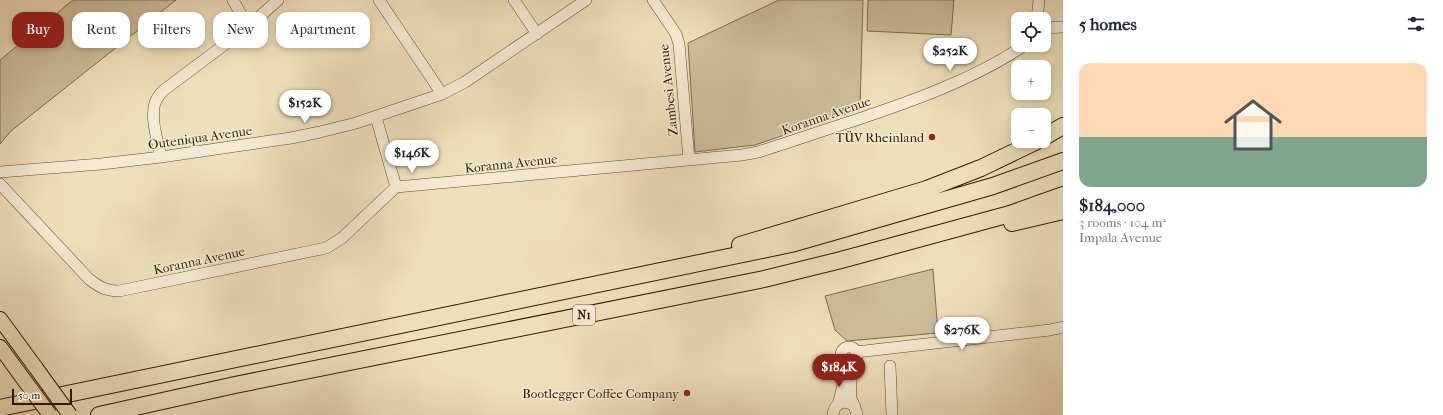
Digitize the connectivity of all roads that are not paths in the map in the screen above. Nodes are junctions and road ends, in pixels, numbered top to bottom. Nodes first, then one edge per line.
1 (233, 0) edge
2 (278, 0) edge
3 (379, 0) edge
4 (514, 0) edge
5 (586, 0) edge
6 (653, 0) edge
7 (1039, 0) edge
8 (240, 12) edge
9 (265, 12) edge
10 (1038, 12) edge
11 (1063, 27) edge
12 (1051, 28) edge
13 (536, 34) junction
14 (220, 48) edge
15 (1013, 52) edge
16 (442, 94) junction
17 (376, 117) junction
18 (1063, 126) edge
19 (1051, 133) edge
20 (1023, 148) edge
21 (161, 157) junction
22 (689, 160) junction
23 (1063, 161) edge
24 (0, 172) edge
25 (0, 184) edge
26 (396, 187) junction
27 (1063, 195) edge
28 (1063, 211) edge
29 (841, 260) junction
30 (633, 276) junction
31 (0, 319) edge
32 (1063, 327) edge
33 (0, 347) edge
34 (847, 362) junction
35 (890, 366) dead end
36 (838, 405) junction
37 (0, 408) edge
38 (856, 411) edge
39 (50, 415) edge
40 (70, 415) edge
41 (99, 415) edge
42 (833, 415) edge
43 (892, 415) edge

1 - 8 street
2 - 9 street
3 - 16 street
4 - 13 street
5 - 13 street, Outeniqua Avenue
6 - 22 street, Zambesi Avenue
7 - 10 street
11 - 12 street
13 - 16 street, Outeniqua Avenue
14 - 21 street
15 - 22 street, Koranna Avenue
16 - 17 street, Outeniqua Avenue
17 - 21 street, Outeniqua Avenue
17 - 26 street
18 - 19 highway
20 - 30 highway
21 - 24 street, Outeniqua Avenue
22 - 26 street, Koranna Avenue
23 - 30 highway, N1
25 - 26 street, Koranna Avenue
27 - 29 highway, N1
28 - 29 highway
29 - 41 highway, N1
30 - 37 highway, N1
31 - 40 main road, bridge
32 - 34 street
33 - 39 main road, bridge
34 - 36 street
34 - 38 street
35 - 43 street
36 - 38 street
36 - 42 street

